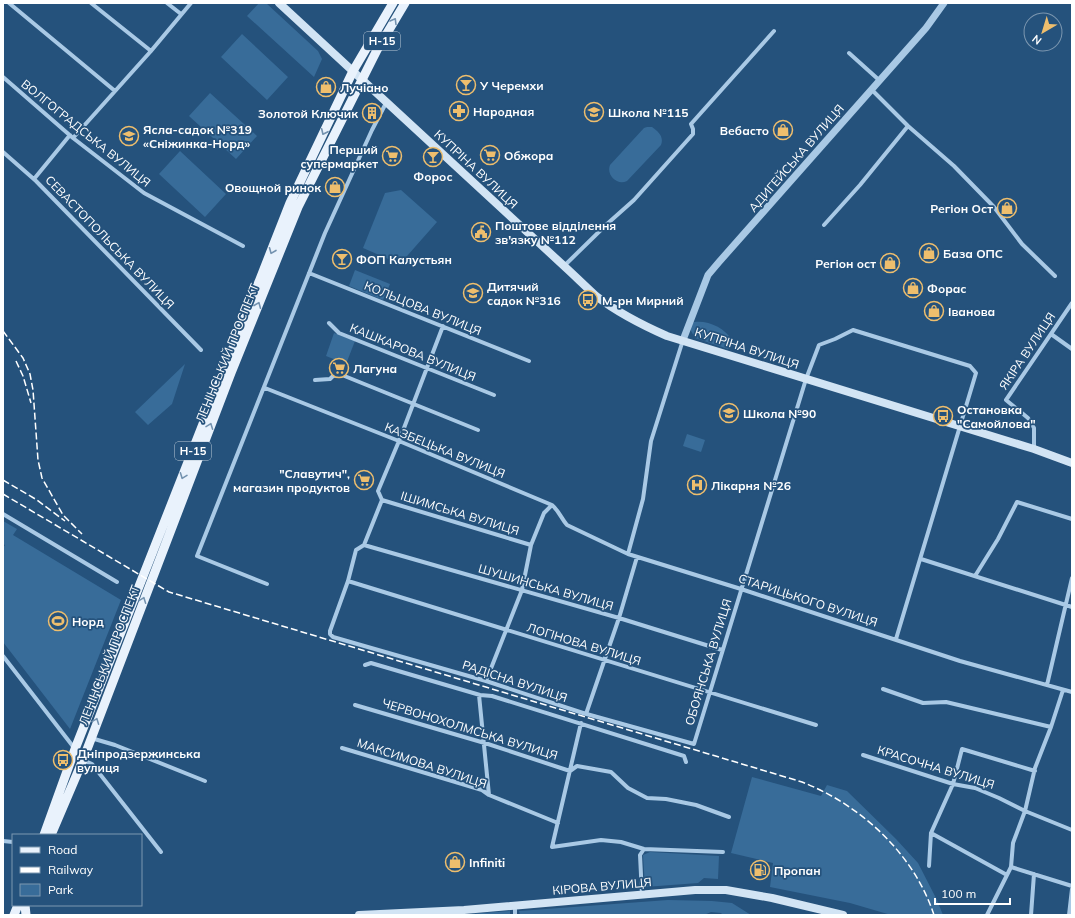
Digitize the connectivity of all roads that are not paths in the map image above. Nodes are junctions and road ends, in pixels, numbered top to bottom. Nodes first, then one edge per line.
1 (9, 3) edge
2 (91, 3) edge
3 (167, 3) edge
4 (191, 3) edge
5 (279, 3) edge
6 (393, 3) edge
7 (405, 3) edge
8 (944, 3) edge
9 (181, 14) junction
10 (774, 31) dead end
11 (151, 51) junction
12 (849, 53) dead end
13 (353, 71) junction
14 (3, 77) edge
15 (362, 80) junction
16 (879, 80) junction
17 (871, 90) junction
18 (115, 91) junction
19 (386, 103) junction
20 (908, 126) junction
21 (71, 137) junction
22 (3, 152) edge
23 (34, 179) junction
24 (824, 224) dead end
25 (243, 246) dead end
26 (564, 266) junction
27 (309, 273) junction
28 (1055, 276) dead end
29 (1072, 303) edge
30 (329, 323) dead end
31 (442, 326) junction
32 (1051, 334) junction
33 (683, 340) junction
34 (1072, 349) edge
35 (201, 350) dead end
36 (529, 361) dead end
37 (427, 368) junction
38 (806, 379) junction
39 (315, 380) dead end
40 (265, 388) junction
41 (494, 395) dead end
42 (413, 404) junction
43 (961, 426) junction
44 (478, 430) dead end
45 (399, 441) junction
46 (1034, 449) junction
47 (1072, 463) edge
48 (382, 500) junction
49 (552, 504) junction
50 (3, 514) edge
51 (1072, 519) edge
52 (364, 545) junction
53 (531, 545) junction
54 (628, 554) junction
55 (637, 557) junction
56 (921, 559) junction
57 (975, 576) junction
58 (1072, 578) edge
59 (348, 581) junction
60 (117, 582) dead end
61 (267, 584) dead end
62 (741, 589) junction
63 (522, 590) junction
64 (1066, 606) junction
65 (1072, 607) edge
66 (619, 618) junction
67 (506, 630) junction
68 (896, 639) junction
69 (722, 650) junction
70 (3, 656) edge
71 (604, 661) junction
72 (365, 666) dead end
73 (486, 681) junction
74 (1047, 685) junction
75 (883, 689) dead end
76 (1063, 690) junction
77 (710, 692) junction
78 (1072, 692) edge
79 (478, 695) junction
80 (355, 705) dead end
81 (585, 713) junction
82 (581, 723) junction
83 (816, 724) dead end
84 (1051, 727) junction
85 (90, 738) junction
86 (484, 743) junction
87 (694, 744) joint
88 (76, 748) junction
89 (342, 748) dead end
90 (86, 750) junction
91 (863, 755) dead end
92 (82, 760) junction
93 (686, 762) dead end
94 (1035, 770) junction
95 (570, 771) junction
96 (205, 781) dead end
97 (953, 784) junction
98 (489, 795) junction
99 (1025, 811) junction
100 (729, 817) dead end
101 (558, 823) junction
102 (1072, 830) edge
103 (931, 833) junction
104 (44, 834) edge
105 (51, 834) edge
106 (644, 849) junction
107 (161, 852) dead end
108 (723, 852) dead end
109 (929, 866) dead end
110 (1011, 867) junction
111 (1034, 874) junction
112 (1008, 875) junction
113 (1072, 887) edge
114 (642, 895) junction
115 (516, 905) junction
116 (463, 912) edge
117 (359, 915) edge
118 (375, 915) edge
119 (515, 915) edge
120 (843, 915) edge
121 (987, 915) edge
122 (1030, 915) edge
123 (1070, 915) edge

1 - 18 street
2 - 11 street
3 - 9 street
4 - 9 street
5 - 13 main road, КУПРІНА ВУЛИЦЯ
6 - 13 main road, ЛЕНІНСЬКИЙ ПРОСПЕКТ / Н-15
15 -> 7 main road, ЛЕНІНСЬКИЙ ПРОСПЕКТ / Н-15
8 - 16 street, АДИГЕЙСЬКА ВУЛИЦЯ
9 - 11 street
10 - 26 street
11 - 18 street
12 - 16 street
13 - 15 main road, КУПРІНА ВУЛИЦЯ
13 -> 88 main road, ЛЕНІНСЬКИЙ ПРОСПЕКТ / Н-15
14 - 21 street, ВОЛГОГРАДСЬКА ВУЛИЦЯ
15 - 19 main road, КУПРІНА ВУЛИЦЯ
85 -> 15 main road, ЛЕНІНСЬКИЙ ПРОСПЕКТ / Н-15
16 - 17 street, АДИГЕЙСЬКА ВУЛИЦЯ
17 - 20 street
17 - 33 street, АДИГЕЙСЬКА ВУЛИЦЯ
18 - 21 street
19 - 26 main road, КУПРІНА ВУЛИЦЯ
19 - 27 street
20 - 24 street
20 - 28 street
21 - 23 street
21 - 25 street, ВОЛГОГРАДСЬКА ВУЛИЦЯ
22 - 23 street, СЕВАСТОПОЛЬСЬКА ВУЛИЦЯ
23 - 35 street, СЕВАСТОПОЛЬСЬКА ВУЛИЦЯ
26 - 33 main road, КУПРІНА ВУЛИЦЯ
27 - 31 street, КОЛЬЦОВА ВУЛИЦЯ
27 - 40 street
29 - 32 street, ЯКІРА ВУЛИЦЯ
30 - 37 street, КАШКАРОВА ВУЛИЦЯ
31 - 36 street, КОЛЬЦОВА ВУЛИЦЯ
31 - 37 street
32 - 34 street
32 - 46 street, ЯКІРА ВУЛИЦЯ
33 - 38 main road, КУПРІНА ВУЛИЦЯ
33 - 54 street
37 - 41 street, КАШКАРОВА ВУЛИЦЯ
37 - 42 street
38 - 43 main road, КУПРІНА ВУЛИЦЯ
38 - 43 street, КУПРІНА ВУЛИЦЯ
38 - 62 street, ОБОЯНСЬКА ВУЛИЦЯ
39 - 42 street
40 - 45 street, КАЗБЕЦЬКА ВУЛИЦЯ
40 - 61 street
42 - 44 street
42 - 45 street
43 - 46 main road, КУПРІНА ВУЛИЦЯ
43 - 56 street, КУПРІНА ВУЛИЦЯ
45 - 48 street
45 - 49 street, КАЗБЕЦЬКА ВУЛИЦЯ
46 - 47 main road, КУПРІНА ВУЛИЦЯ
48 - 52 street
48 - 53 street, ІШИМСЬКА ВУЛИЦЯ
49 - 53 street
49 - 54 street, СТАРИЦЬКОГО ВУЛИЦЯ
50 - 60 street
51 - 57 street
52 - 59 street
52 - 63 street, ШУШИНСЬКА ВУЛИЦЯ
53 - 63 street
54 - 55 street, СТАРИЦЬКОГО ВУЛИЦЯ
55 - 62 street, СТАРИЦЬКОГО ВУЛИЦЯ
55 - 66 street
56 - 57 street
56 - 68 street, КУПРІНА ВУЛИЦЯ
57 - 64 street
58 - 64 street
59 - 67 street, ЛОГІНОВА ВУЛИЦЯ
59 - 73 street, РАДІСНА ВУЛИЦЯ
62 - 68 street, СТАРИЦЬКОГО ВУЛИЦЯ
62 - 69 street, ОБОЯНСЬКА ВУЛИЦЯ
63 - 66 street, ШУШИНСЬКА ВУЛИЦЯ
63 - 67 street
64 - 65 street
64 - 74 street
66 - 69 street, ШУШИНСЬКА ВУЛИЦЯ
66 - 71 street
67 - 71 street, ЛОГІНОВА ВУЛИЦЯ
67 - 73 street
68 - 74 street, СТАРИЦЬКОГО ВУЛИЦЯ
69 - 77 street, ОБОЯНСЬКА ВУЛИЦЯ
70 - 88 street
71 - 77 street, ЛОГІНОВА ВУЛИЦЯ
71 - 81 street
72 - 79 street, РАДІСНА ВУЛИЦЯ
73 - 81 street, РАДІСНА ВУЛИЦЯ
74 - 76 street, СТАРИЦЬКОГО ВУЛИЦЯ
75 - 84 street
76 - 78 street, СТАРИЦЬКОГО ВУЛИЦЯ
76 - 84 street
77 - 83 street, ЛОГІНОВА ВУЛИЦЯ
77 - 87 street, ОБОЯНСЬКА ВУЛИЦЯ
79 - 82 street, РАДІСНА ВУЛИЦЯ
79 - 86 street
80 - 86 street, ЧЕРВОНОХОЛМСЬКА ВУЛИЦЯ
81 - 87 street, РАДІСНА ВУЛИЦЯ
82 - 93 street, РАДІСНА ВУЛИЦЯ
82 - 95 street
84 - 94 street
85 - 90 main road, ЛЕНІНСЬКИЙ ПРОСПЕКТ / Н-15
85 - 96 street
86 - 95 street, ЧЕРВОНОХОЛМСЬКА ВУЛИЦЯ
86 - 98 street
88 - 90 main road
88 - 104 main road, ЛЕНІНСЬКИЙ ПРОСПЕКТ / Н-15
89 - 98 street, МАКСИМОВА ВУЛИЦЯ
90 - 92 main road, ЛЕНІНСЬКИЙ ПРОСПЕКТ / Н-15
91 - 97 street, КРАСОЧНА ВУЛИЦЯ
92 - 105 main road, ЛЕНІНСЬКИЙ ПРОСПЕКТ / Н-15
92 - 107 street
94 - 97 street
94 - 99 street
95 - 100 street, ЧЕРВОНОХОЛМСЬКА ВУЛИЦЯ
95 - 101 street
97 - 99 street, КРАСОЧНА ВУЛИЦЯ
97 - 103 street
98 - 101 street, МАКСИМОВА ВУЛИЦЯ
99 - 102 street, КРАСОЧНА ВУЛИЦЯ
99 - 110 street
101 - 106 street
103 - 109 street
103 - 112 street
106 - 108 street
106 - 114 street
110 - 111 street
110 - 112 street
111 - 113 street
111 - 122 street
112 - 121 street
113 - 123 street
114 - 115 main road, КІРОВА ВУЛИЦЯ
114 - 120 main road, КІРОВА ВУЛИЦЯ
115 - 116 main road, КІРОВА ВУЛИЦЯ
115 - 119 street
116 - 118 main road, КІРОВА ВУЛИЦЯ
117 - 118 main road, КІРОВА ВУЛИЦЯ

